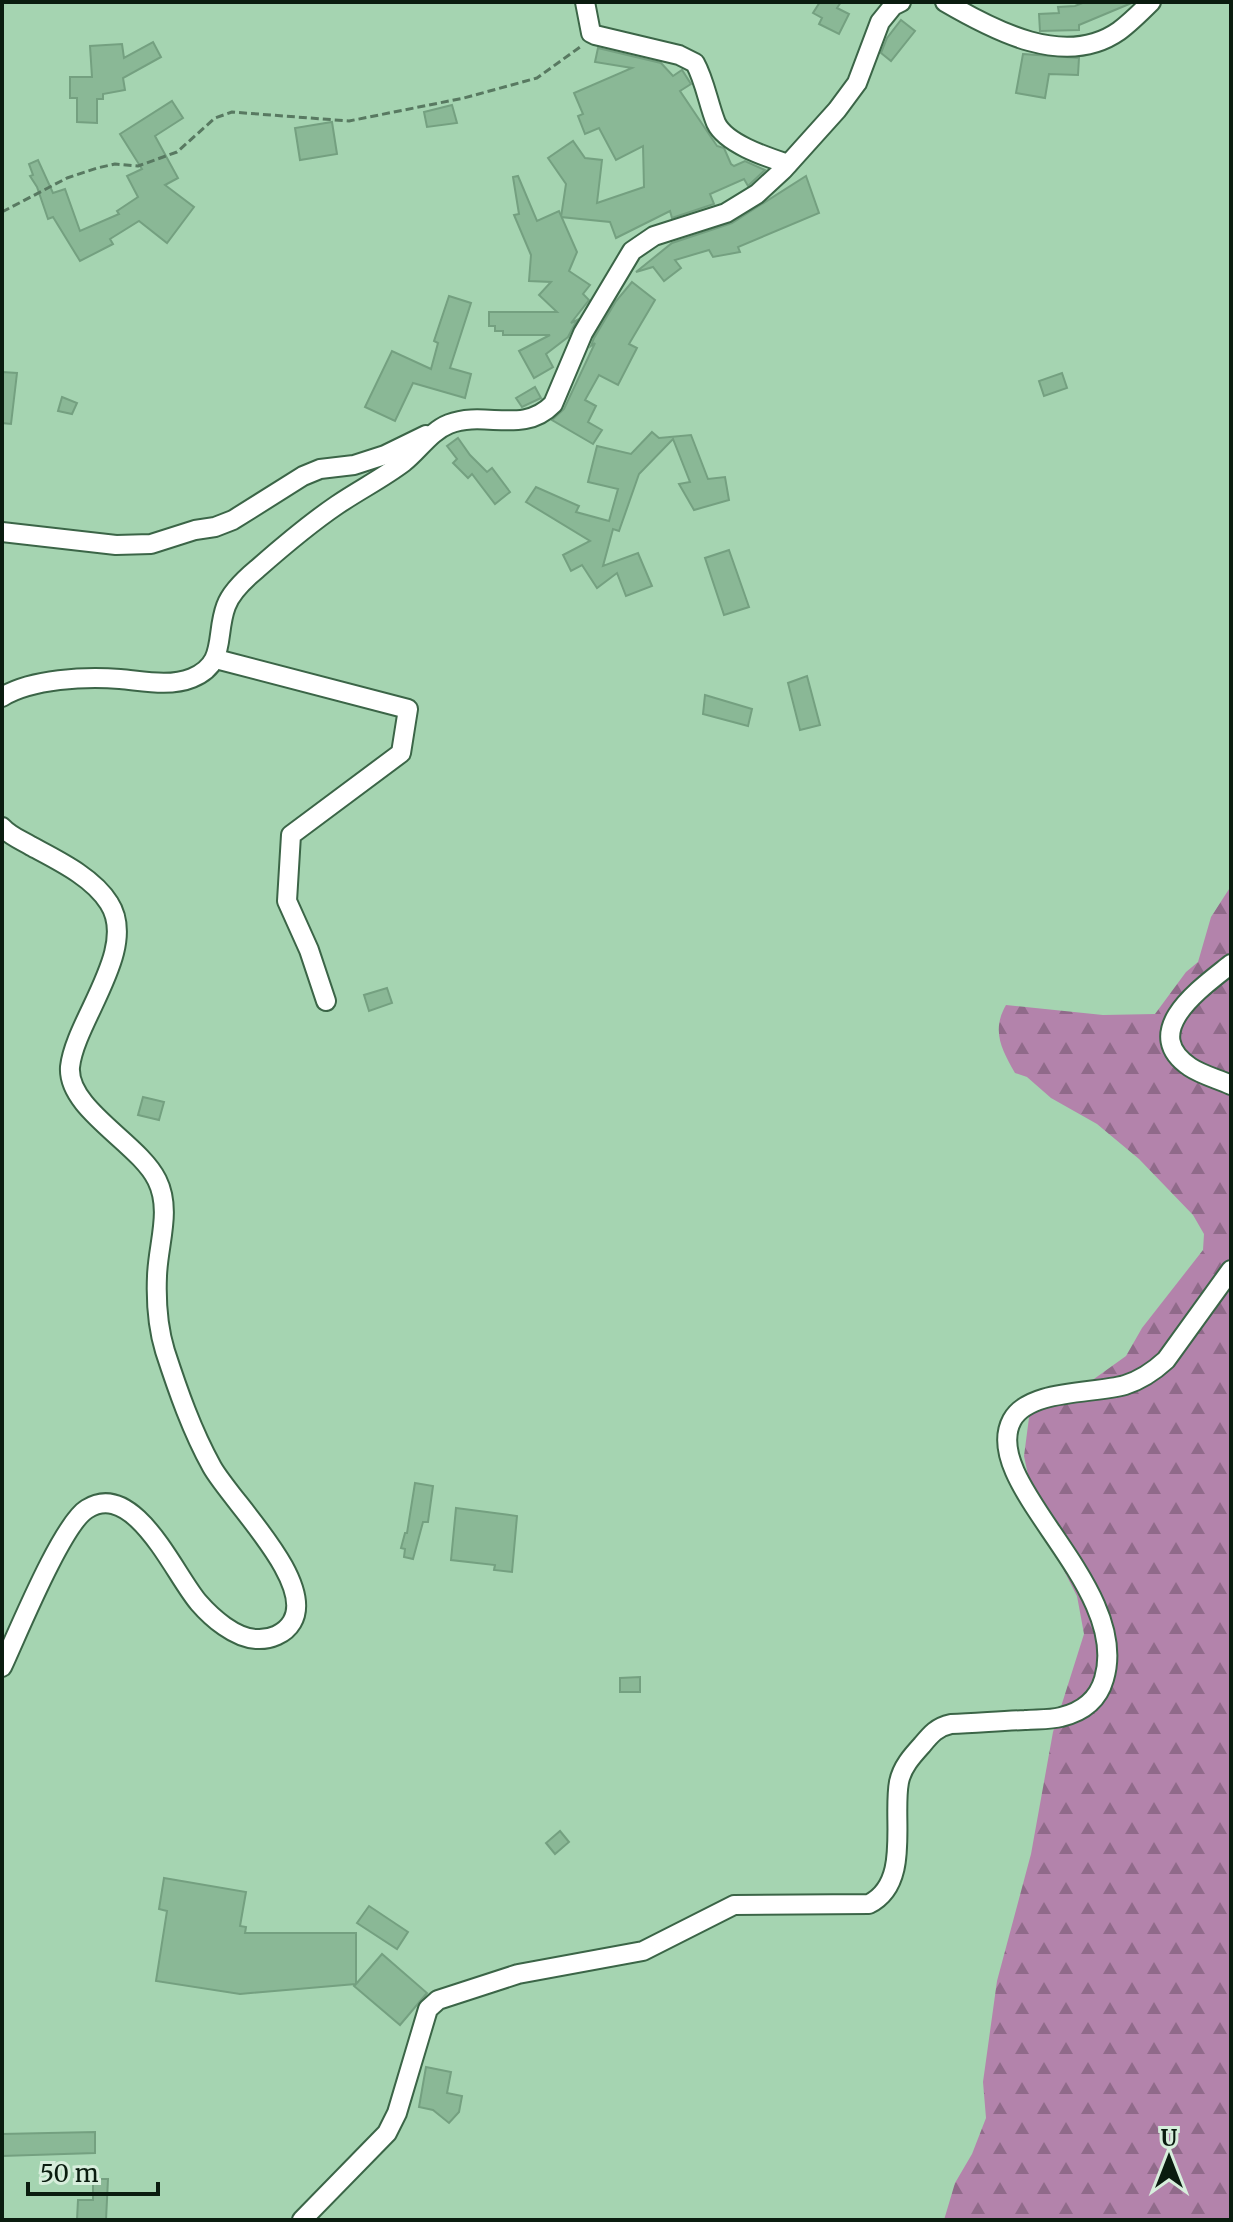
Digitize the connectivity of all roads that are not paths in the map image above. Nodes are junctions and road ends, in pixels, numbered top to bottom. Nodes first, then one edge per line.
1 (585, 2) edge
2 (901, 2) edge
3 (945, 2) edge
4 (1151, 2) edge
5 (788, 164) junction
6 (433, 433) junction
7 (2, 532) edge
8 (216, 659) junction
9 (2, 697) edge
10 (2, 827) edge
11 (1231, 964) edge
12 (326, 1001) dead end
13 (1231, 1085) edge
14 (1231, 1270) edge
15 (2, 1667) edge
16 (302, 2220) edge

1 - 5 street
2 - 5 street
3 - 4 street
5 - 6 street
6 - 7 street
6 - 8 street
8 - 9 street
8 - 12 street
10 - 15 street
11 - 13 street
14 - 16 street

